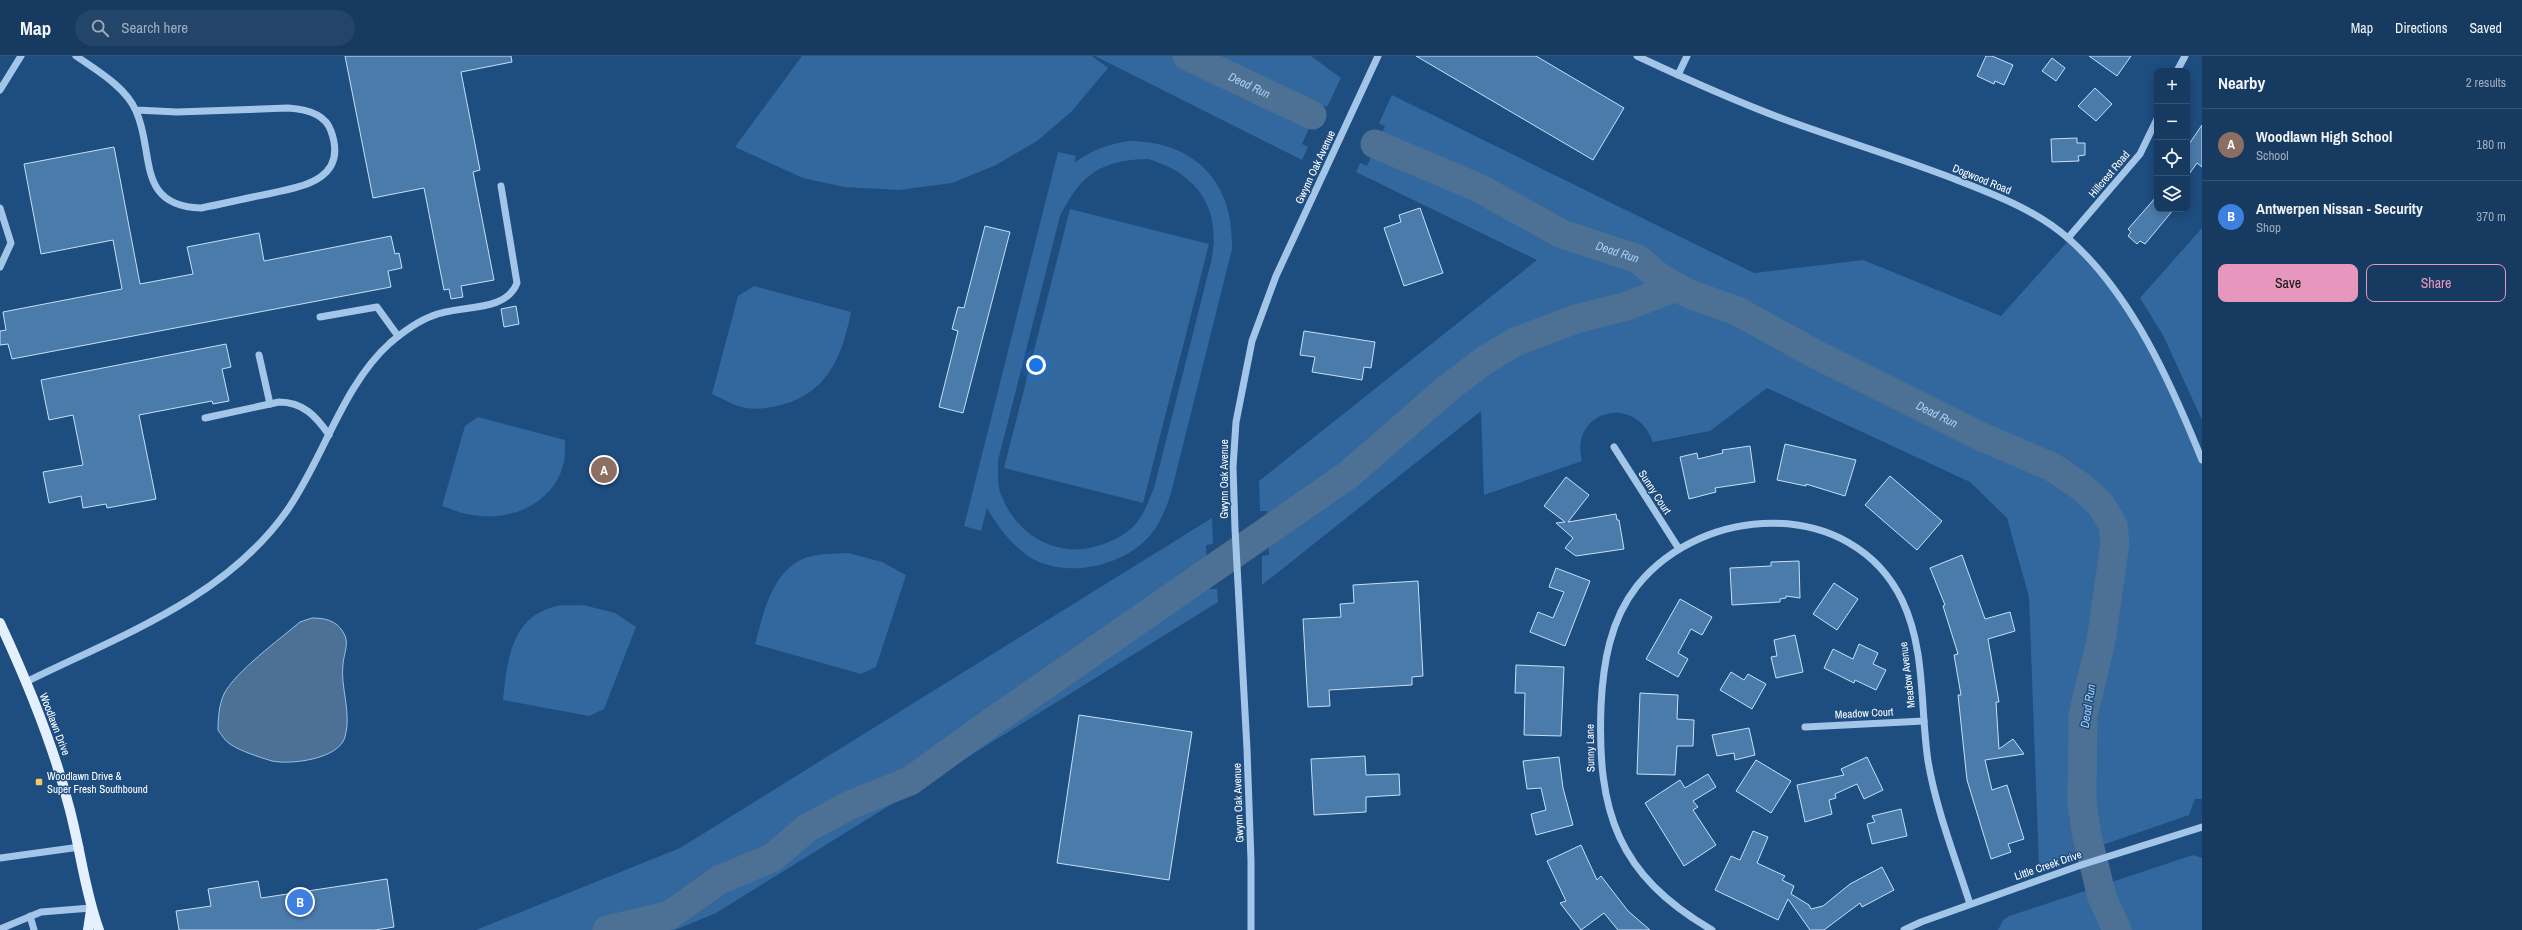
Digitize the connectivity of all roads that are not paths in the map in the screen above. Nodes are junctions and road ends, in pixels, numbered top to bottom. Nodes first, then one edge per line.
1 (21, 56) edge
2 (76, 56) edge
3 (1378, 56) edge
4 (1637, 56) edge
5 (1687, 56) edge
6 (2185, 56) edge
7 (2179, 68) edge
8 (1678, 75) junction
9 (0, 90) edge
10 (136, 110) junction
11 (2154, 125) edge
12 (500, 186) dead end
13 (0, 208) edge
14 (2068, 238) junction
15 (0, 267) edge
16 (320, 317) dead end
17 (398, 336) junction
18 (259, 355) dead end
19 (270, 404) junction
20 (205, 418) dead end
21 (329, 436) junction
22 (1614, 447) dead end
23 (2202, 460) edge
24 (1679, 549) junction
25 (0, 623) edge
26 (3, 638) edge
27 (26, 682) junction
28 (1924, 721) junction
29 (1805, 727) dead end
30 (2202, 827) edge
31 (80, 847) junction
32 (0, 858) edge
33 (1970, 904) junction
34 (91, 908) junction
35 (30, 916) junction
36 (0, 929) edge
37 (34, 930) edge
38 (88, 930) edge
39 (99, 930) edge
40 (1251, 930) edge
41 (1712, 930) edge
42 (1904, 930) edge

1 - 9 street
2 - 10 street
3 - 40 street, Gwynn Oak Avenue
4 - 8 street, Dogwood Road
5 - 8 street
6 - 7 street
8 - 14 street, Dogwood Road
10 - 10 street
11 - 14 street, Hillcrest Road
12 - 17 street
13 - 15 street
14 - 23 street, Dogwood Road
16 - 17 street
17 - 21 street
18 - 19 street
19 - 20 street
19 - 21 street
21 - 27 street
22 - 24 street, Sunny Court
24 - 28 street, Meadow Avenue
24 - 41 street, Sunny Lane
25 - 26 main road, Woodlawn Drive
26 - 27 main road, Woodlawn Drive
27 - 31 main road, Woodlawn Drive
28 - 29 street, Meadow Court
28 - 33 street, Meadow Avenue
30 - 33 street, Little Creek Drive
31 - 32 street
31 - 34 main road, Woodlawn Drive
33 - 42 street, Little Creek Drive
34 - 35 street
34 - 38 main road, Woodlawn Drive
34 - 39 main road, Woodlawn Drive
35 - 36 street
35 - 37 street

